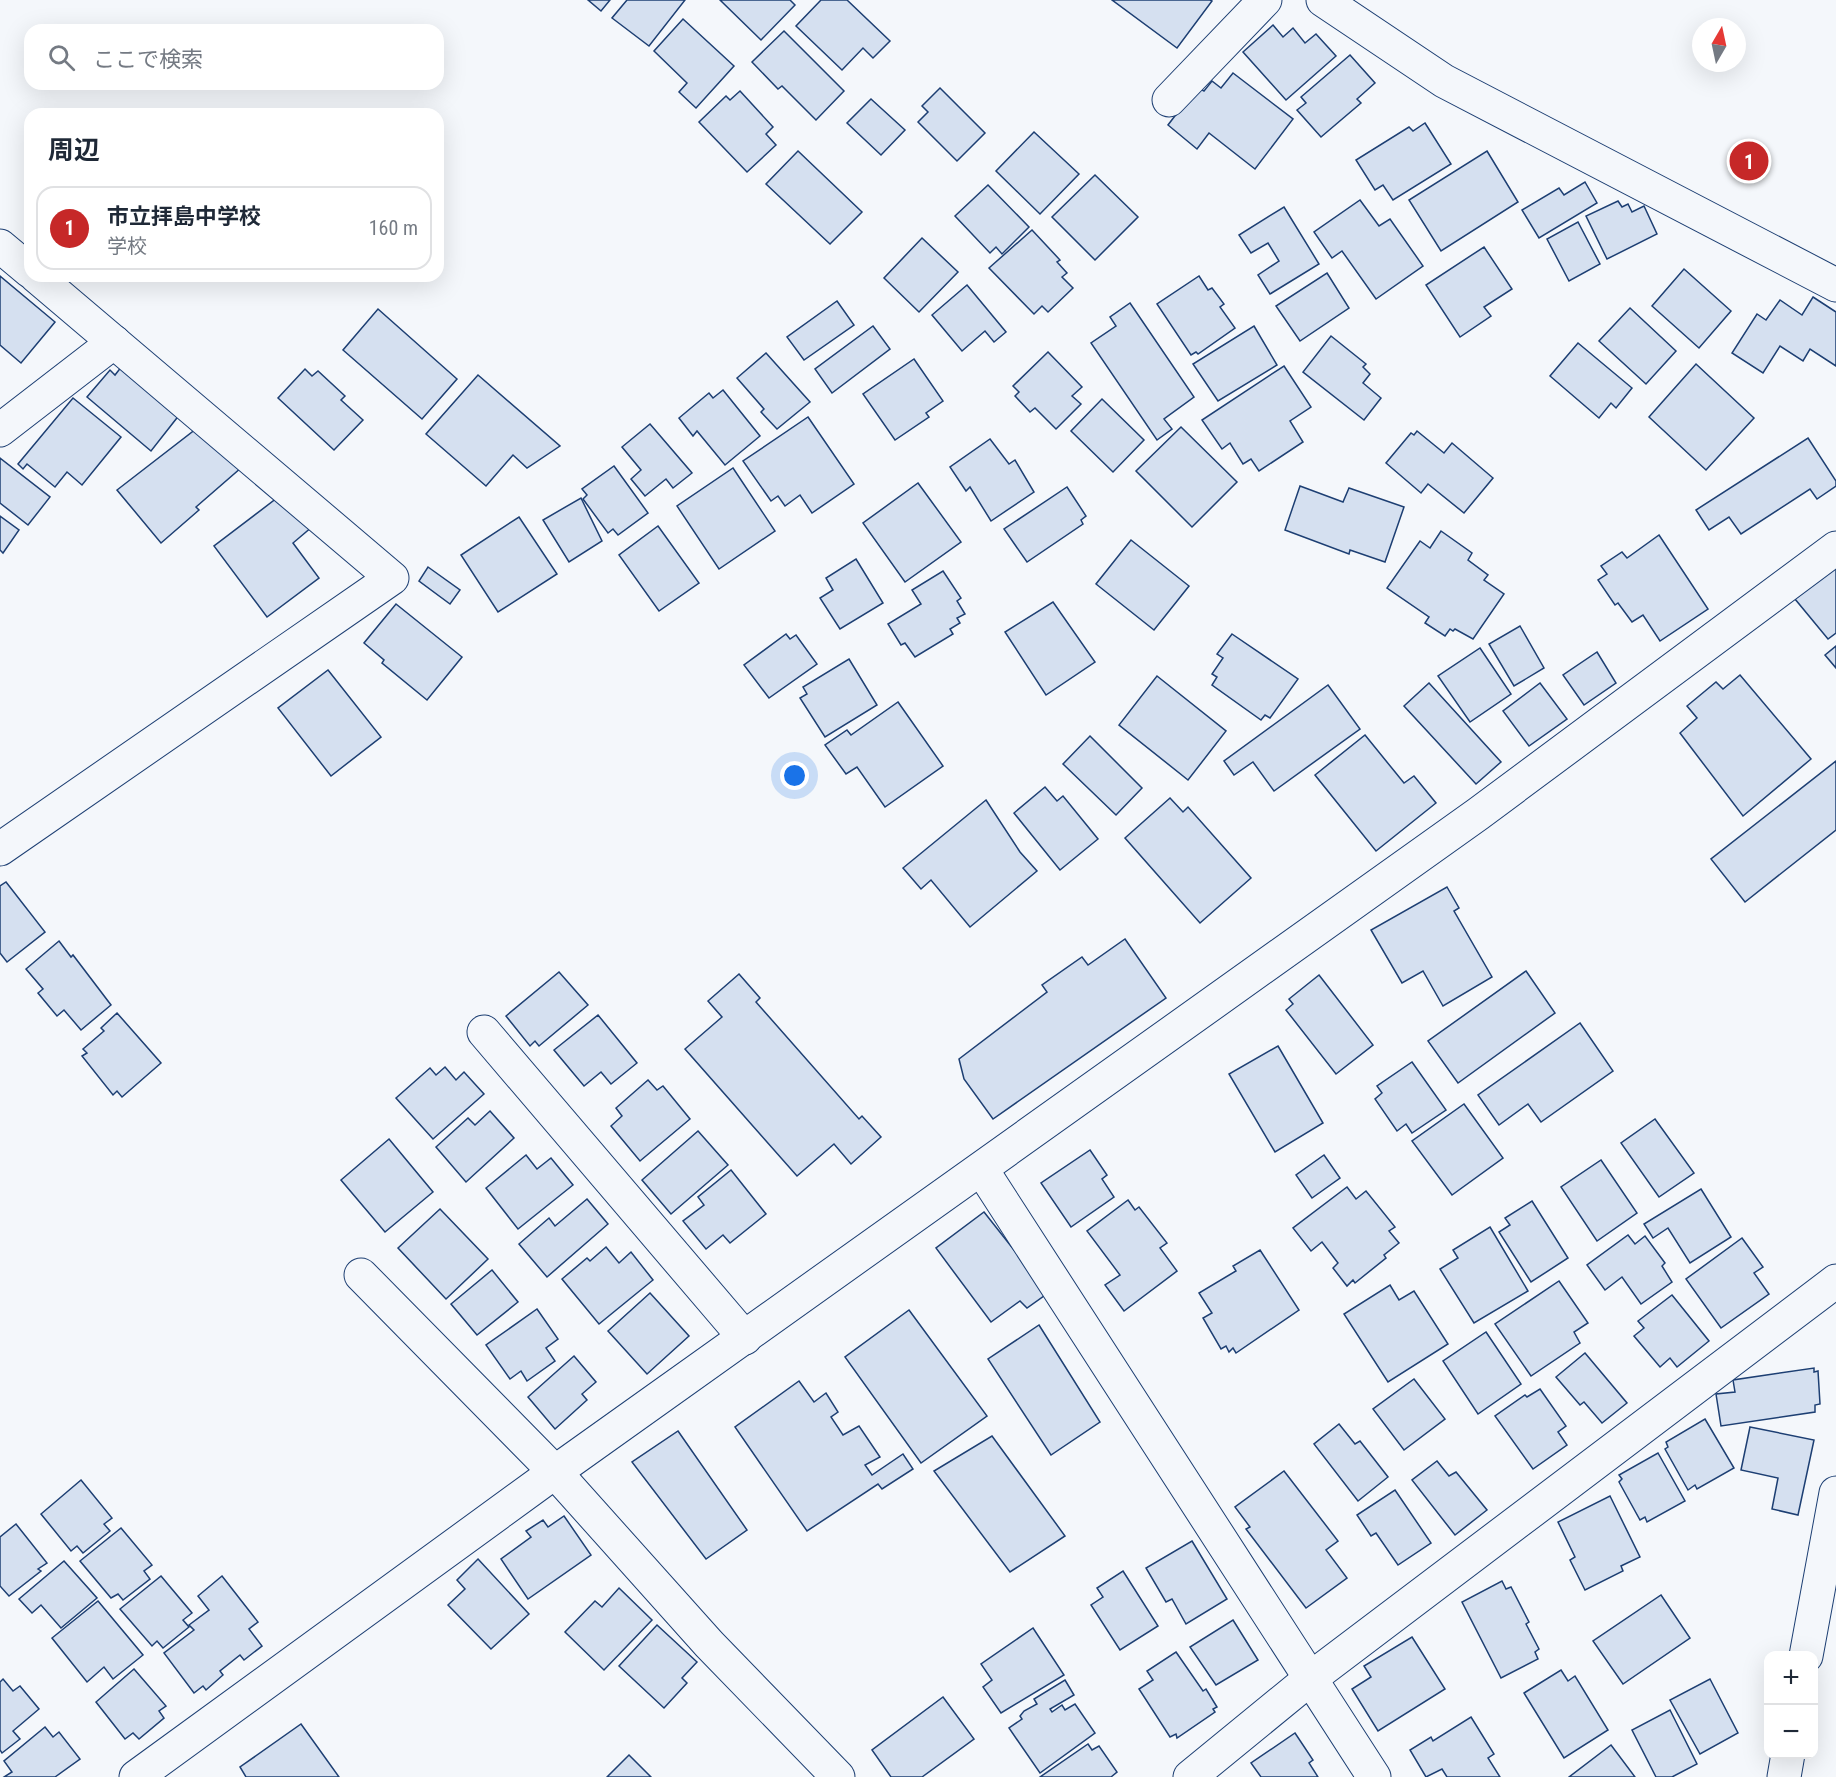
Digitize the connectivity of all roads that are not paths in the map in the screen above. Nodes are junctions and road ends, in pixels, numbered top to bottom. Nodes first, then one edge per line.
1 (1265, 0) edge
2 (1323, 0) edge
3 (1169, 100) dead end
4 (0, 246) edge
5 (24, 266) edge
6 (43, 282) edge
7 (1836, 285) edge
8 (114, 342) junction
9 (0, 430) edge
10 (1836, 548) edge
11 (0, 849) edge
12 (484, 1032) dead end
13 (982, 1170) junction
14 (361, 1275) dead end
15 (1836, 1281) edge
16 (745, 1338) junction
17 (555, 1472) junction
18 (1836, 1493) edge
19 (1807, 1651) edge
20 (1311, 1678) junction
21 (1787, 1759) edge
22 (136, 1777) edge
23 (838, 1777) edge
24 (1190, 1777) edge
25 (1374, 1777) edge
26 (1784, 1777) edge

1 - 3 street
2 - 7 street
4 - 5 street
6 - 8 street
8 - 9 street
8 - 11 street
10 - 13 street
12 - 16 street
13 - 16 street
13 - 20 street
14 - 17 street
15 - 20 street
16 - 17 street
17 - 22 street
17 - 23 street
18 - 19 street
20 - 24 street
20 - 25 street
21 - 26 street

